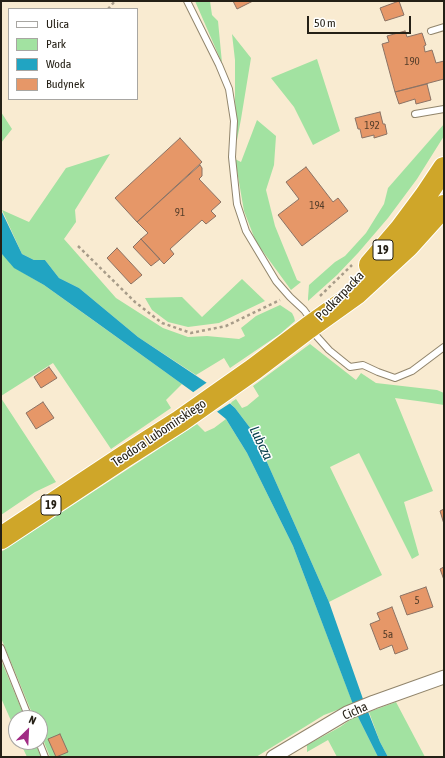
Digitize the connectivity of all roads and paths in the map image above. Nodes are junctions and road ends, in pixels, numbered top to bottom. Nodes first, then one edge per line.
1 (187, 1) edge
2 (444, 27) edge
3 (431, 31) dead end
4 (444, 109) edge
5 (415, 114) dead end
6 (444, 168) edge
7 (444, 206) edge
8 (78, 246) dead end
9 (290, 297) junction
10 (311, 326) junction
11 (444, 347) edge
12 (1, 538) edge
13 (1, 648) edge
14 (444, 677) edge
15 (26, 710) edge
16 (273, 757) edge

1 - 9 lane
2 - 3 lane
4 - 5 lane
6 - 10 highway, Podkarpacka / 19
7 - 10 highway, Podkarpacka / 19
8 - 9 path
9 - 10 lane
10 - 11 lane
10 - 12 highway, Teodora Lubomirskiego / 19
13 - 15 lane
14 - 16 street, Cicha

